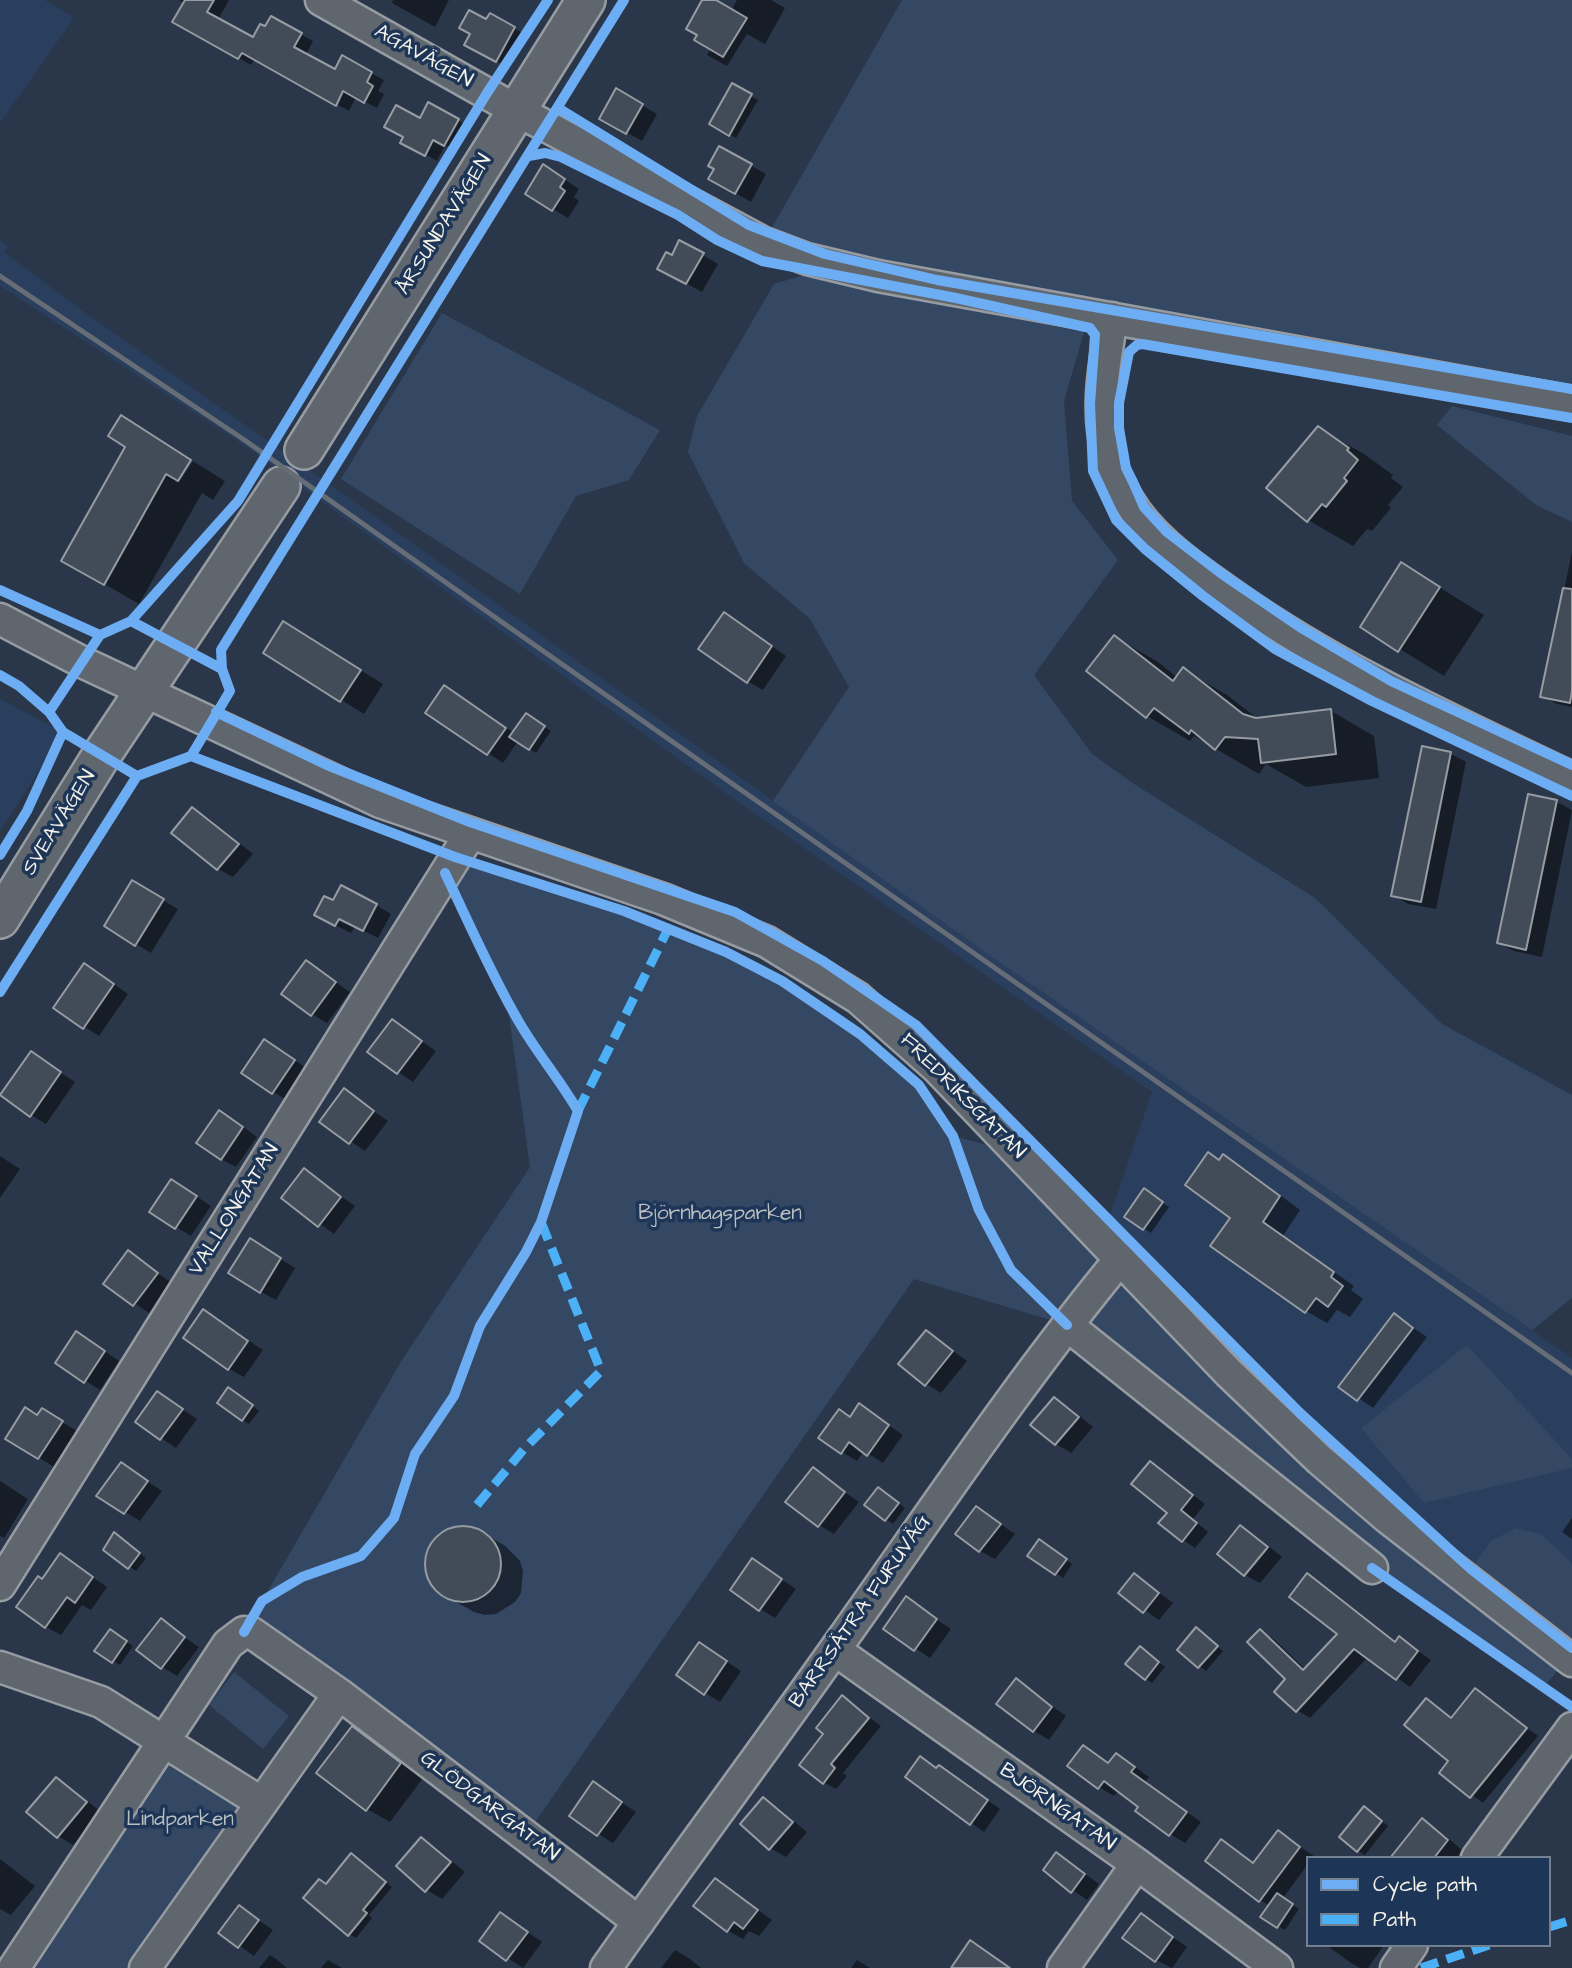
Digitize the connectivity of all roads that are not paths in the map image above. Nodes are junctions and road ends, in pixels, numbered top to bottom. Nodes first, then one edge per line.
1 (321, 0) edge
2 (586, 0) edge
3 (516, 110) junction
4 (1112, 318) junction
5 (1572, 402) edge
6 (304, 450) dead end
7 (281, 486) dead end
8 (0, 619) edge
9 (144, 692) junction
10 (1572, 778) edge
11 (470, 834) junction
12 (0, 919) edge
13 (1121, 1258) junction
14 (1067, 1325) junction
15 (1372, 1568) dead end
16 (0, 1585) edge
17 (835, 1650) junction
18 (1572, 1661) edge
19 (0, 1667) edge
20 (340, 1694) junction
21 (1572, 1728) edge
22 (166, 1741) junction
23 (262, 1803) junction
24 (1478, 1856) edge
25 (1137, 1864) junction
26 (639, 1922) junction
27 (1411, 1947) edge
28 (14, 1968) edge
29 (145, 1968) edge
30 (606, 1968) edge
31 (1063, 1968) edge
32 (1277, 1968) edge
33 (1396, 1968) edge

1 - 3 street, AGAVÄGEN
2 - 3 main road, ÅRSUNDAVÄGEN
3 - 4 street, AGAVÄGEN
3 - 6 main road, ÅRSUNDAVÄGEN
4 - 5 street, AGAVÄGEN
4 - 10 street
7 - 9 main road
8 - 9 street, FREDRIKSGATAN
9 - 11 street, FREDRIKSGATAN
9 - 12 main road, SVEAVÄGEN
11 - 13 street, FREDRIKSGATAN
11 - 16 street, VALLONGATAN
13 - 14 street, BARRSÄTRA FURUVÄG
13 - 18 street, FREDRIKSGATAN
14 - 15 street
14 - 17 street, BARRSÄTRA FURUVÄG
17 - 25 street, BJÖRNGATAN
17 - 26 street, BARRSÄTRA FURUVÄG
19 - 22 street
20 - 22 street
20 - 23 street
20 - 26 street, GLÖDGARGATAN
21 - 24 street
22 - 23 street
22 - 28 street
23 - 29 street
25 - 31 street
25 - 32 street, BJÖRNGATAN
26 - 30 street, BARRSÄTRA FURUVÄG
27 - 33 street

